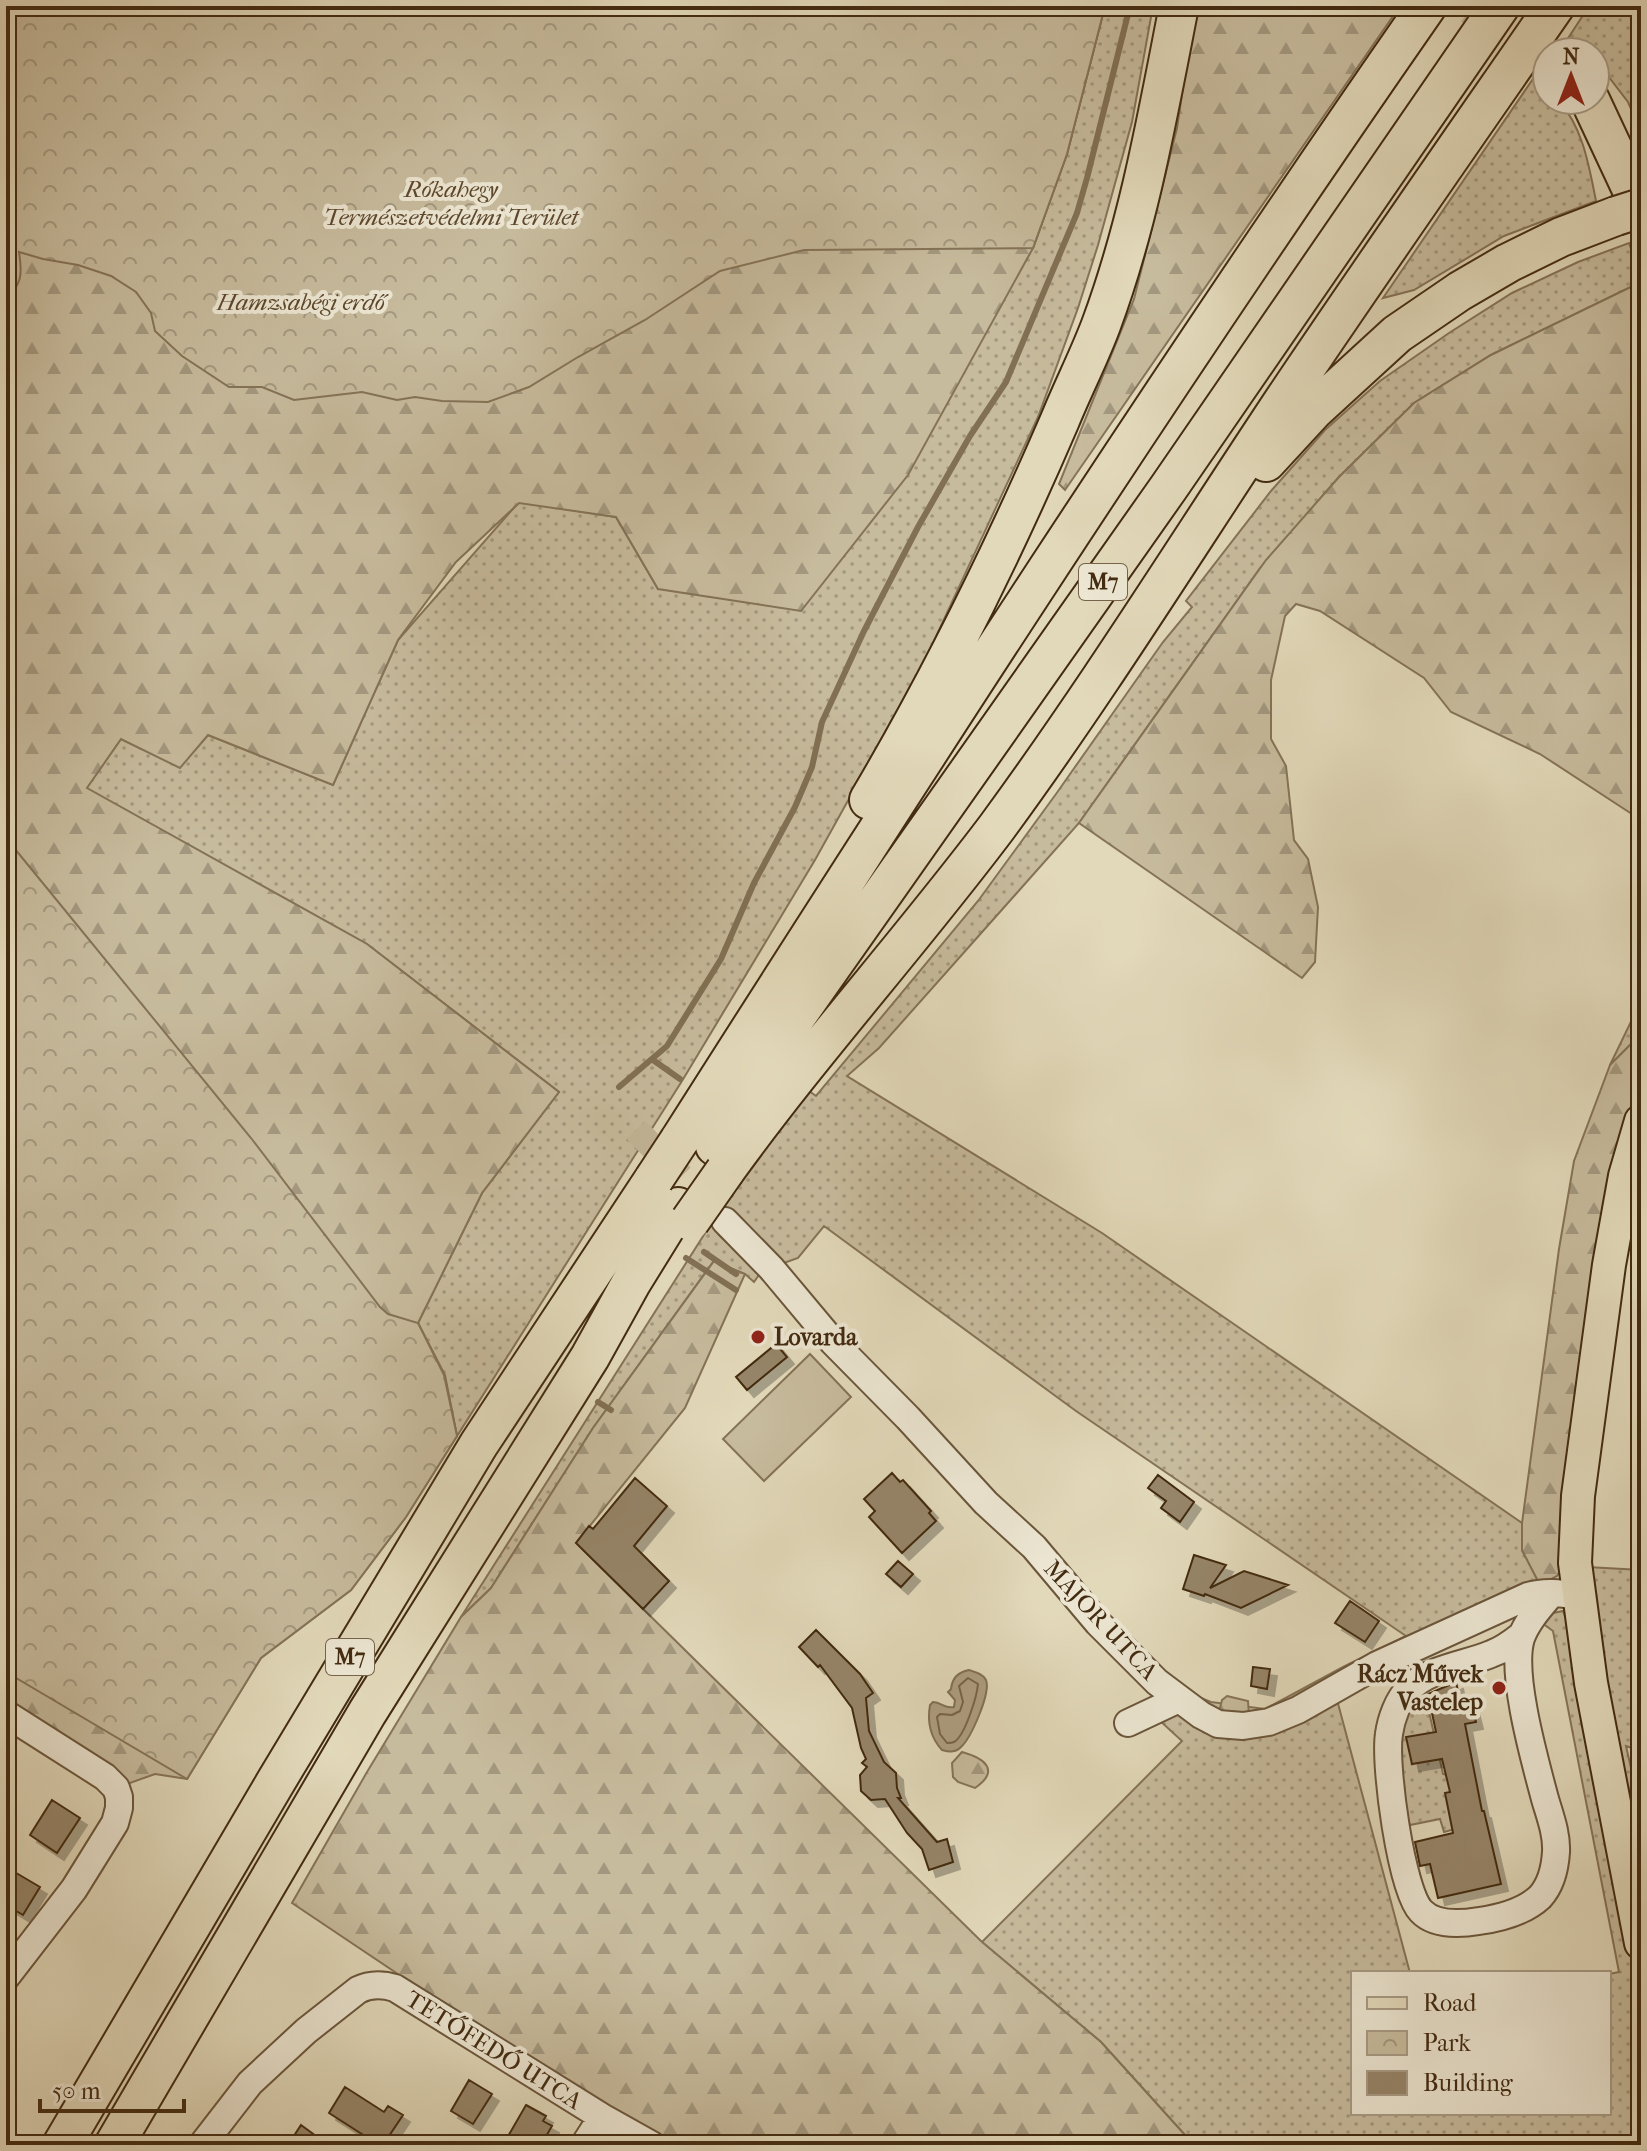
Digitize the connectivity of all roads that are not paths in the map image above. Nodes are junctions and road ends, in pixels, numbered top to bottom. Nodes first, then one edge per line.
1 (1179, 6) edge
2 (1427, 6) edge
3 (1500, 6) edge
4 (1555, 6) edge
5 (1596, 116) edge
6 (1633, 211) edge
7 (1104, 674) junction
8 (699, 1110) junction
9 (1641, 1121) edge
10 (704, 1157) junction
11 (687, 1207) junction
12 (1565, 1594) junction
13 (1522, 1635) junction
14 (1179, 1699) junction
15 (6, 1714) edge
16 (1128, 1723) dead end
17 (1641, 1943) edge
18 (6, 1977) edge
19 (602, 2117) junction
20 (62, 2145) edge
21 (114, 2145) edge
22 (202, 2145) edge
23 (584, 2145) edge
24 (652, 2145) edge

1 - 8 highway
2 - 8 highway, M7
3 - 10 highway, M7
4 - 7 highway
5 - 6 highway
6 - 7 highway
7 - 10 highway
8 - 10 highway, M7
9 - 12 main road
10 - 11 highway, M7, bridge
10 - 11 highway, bridge
11 - 14 street, MAJOR UTCA
11 - 20 highway, M7
11 - 21 highway, M7
12 - 13 street
12 - 14 street, MAJOR UTCA
12 - 17 main road
13 - 13 street
14 - 16 street
15 - 18 street
19 - 22 street, TETŐFEDŐ UTCA
19 - 23 street
19 - 24 street, TETŐFEDŐ UTCA

